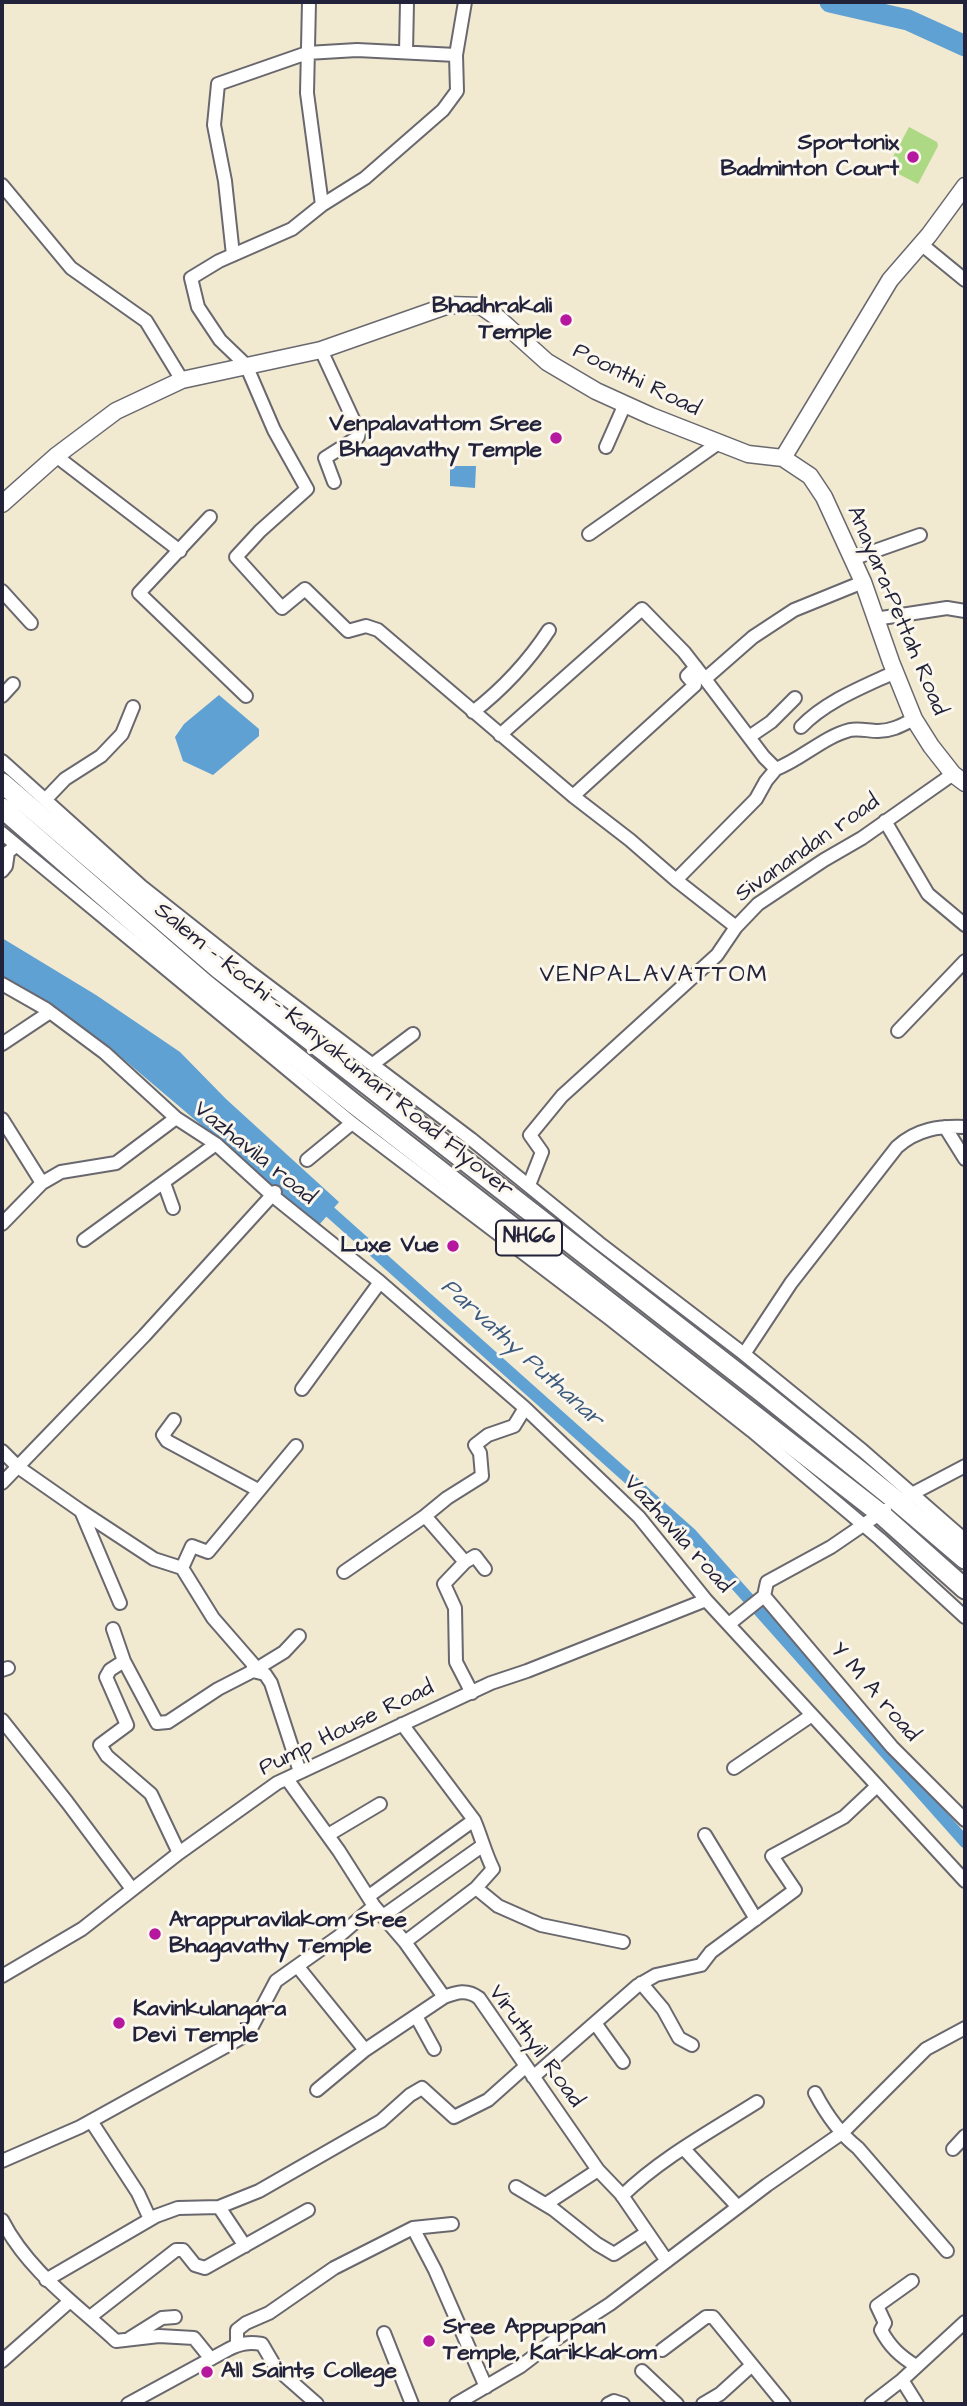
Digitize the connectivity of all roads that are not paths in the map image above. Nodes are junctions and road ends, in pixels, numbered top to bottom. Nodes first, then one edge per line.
1 (309, 2) edge
2 (407, 2) edge
3 (465, 2) edge
4 (406, 52) junction
5 (307, 53) junction
6 (456, 55) junction
7 (2, 185) edge
8 (965, 186) edge
9 (321, 205) junction
10 (921, 243) junction
11 (233, 255) junction
12 (965, 280) edge
13 (321, 350) junction
14 (246, 365) junction
15 (182, 380) junction
16 (625, 404) junction
17 (717, 444) junction
18 (606, 447) dead end
19 (57, 456) junction
20 (783, 458) junction
21 (334, 482) dead end
22 (2, 504) edge
23 (210, 517) dead end
24 (589, 534) dead end
25 (920, 535) dead end
26 (180, 551) junction
27 (852, 559) junction
28 (863, 582) junction
29 (2, 591) edge
30 (965, 611) edge
31 (876, 619) junction
32 (31, 623) dead end
33 (549, 629) dead end
34 (696, 667) junction
35 (895, 672) junction
36 (705, 679) junction
37 (13, 684) dead end
38 (2, 696) edge
39 (246, 696) dead end
40 (795, 698) dead end
41 (133, 707) dead end
42 (473, 712) junction
43 (914, 719) junction
44 (801, 727) dead end
45 (500, 735) junction
46 (749, 737) junction
47 (2, 761) edge
48 (776, 769) junction
49 (959, 779) edge
50 (2, 783) edge
51 (573, 796) junction
52 (45, 800) junction
53 (2, 808) edge
54 (885, 821) junction
55 (2, 833) edge
56 (16, 846) junction
57 (2, 871) edge
58 (676, 880) junction
59 (965, 925) edge
60 (736, 927) junction
61 (965, 961) edge
62 (5, 989) edge
63 (50, 1012) junction
64 (898, 1031) dead end
65 (413, 1034) dead end
66 (2, 1044) edge
67 (373, 1064) junction
68 (176, 1118) junction
69 (2, 1119) edge
70 (352, 1123) junction
71 (945, 1127) junction
72 (965, 1127) edge
73 (216, 1144) junction
74 (307, 1160) dead end
75 (965, 1160) edge
76 (42, 1183) junction
77 (164, 1183) junction
78 (529, 1185) junction
79 (274, 1194) junction
80 (173, 1208) dead end
81 (2, 1224) edge
82 (84, 1240) dead end
83 (380, 1282) junction
84 (744, 1354) junction
85 (302, 1389) dead end
86 (525, 1408) junction
87 (174, 1420) dead end
88 (296, 1446) dead end
89 (2, 1451) edge
90 (965, 1466) edge
91 (18, 1467) junction
92 (2, 1483) edge
93 (258, 1490) junction
94 (904, 1498) junction
95 (81, 1511) junction
96 (881, 1514) junction
97 (425, 1516) junction
98 (864, 1526) junction
99 (965, 1540) edge
100 (965, 1559) edge
101 (465, 1562) junction
102 (182, 1568) junction
103 (485, 1569) dead end
104 (344, 1572) dead end
105 (965, 1589) edge
106 (764, 1591) junction
107 (706, 1600) junction
108 (120, 1603) dead end
109 (965, 1616) edge
110 (729, 1624) junction
111 (113, 1629) dead end
112 (299, 1636) dead end
113 (124, 1661) junction
114 (253, 1671) junction
115 (472, 1692) junction
116 (812, 1714) junction
117 (402, 1724) junction
118 (3, 1725) edge
119 (734, 1768) dead end
120 (300, 1772) junction
121 (287, 1779) junction
122 (877, 1786) junction
123 (380, 1804) dead end
124 (474, 1820) junction
125 (965, 1820) edge
126 (328, 1835) junction
127 (705, 1835) dead end
128 (482, 1846) junction
129 (178, 1853) junction
130 (965, 1881) edge
131 (476, 1888) junction
132 (132, 1889) junction
133 (375, 1906) junction
134 (756, 1920) junction
135 (405, 1942) junction
136 (623, 1942) dead end
137 (298, 1967) junction
138 (2, 1976) edge
139 (641, 1983) junction
140 (444, 1997) junction
141 (416, 2017) junction
142 (595, 2023) junction
143 (965, 2028) edge
144 (692, 2045) dead end
145 (434, 2049) dead end
146 (365, 2050) junction
147 (623, 2062) dead end
148 (529, 2072) junction
149 (317, 2090) dead end
150 (815, 2093) dead end
151 (757, 2102) dead end
152 (91, 2121) junction
153 (842, 2133) junction
154 (965, 2136) edge
155 (684, 2149) junction
156 (953, 2149) dead end
157 (2, 2161) edge
158 (598, 2170) junction
159 (516, 2186) dead end
160 (622, 2196) junction
161 (546, 2204) junction
162 (219, 2207) junction
163 (738, 2207) junction
164 (308, 2210) dead end
165 (150, 2219) junction
166 (2, 2220) edge
167 (452, 2224) dead end
168 (413, 2228) junction
169 (646, 2233) junction
170 (6, 2241) edge
171 (245, 2246) junction
172 (947, 2251) dead end
173 (667, 2262) junction
174 (46, 2280) junction
175 (912, 2281) dead end
176 (70, 2301) junction
177 (175, 2316) dead end
178 (90, 2317) junction
179 (965, 2322) edge
180 (384, 2333) dead end
181 (127, 2340) junction
182 (237, 2345) junction
183 (662, 2350) dead end
184 (211, 2359) junction
185 (2, 2361) edge
186 (752, 2365) junction
187 (916, 2366) junction
188 (642, 2371) dead end
189 (902, 2380) junction
190 (486, 2387) junction
191 (128, 2404) edge
192 (317, 2404) edge
193 (412, 2404) edge
194 (457, 2404) edge
195 (608, 2404) edge
196 (622, 2404) edge
197 (677, 2404) edge
198 (703, 2404) edge
199 (784, 2404) edge
200 (871, 2404) edge
201 (917, 2404) edge

1 - 5 street
2 - 4 street
3 - 6 street
4 - 5 street
4 - 6 street
5 - 9 street
5 - 11 street
6 - 9 street
7 - 15 street
8 - 10 main road
9 - 11 street
10 - 12 street
10 - 20 main road
11 - 14 street
13 - 14 main road, Poonthi Road
13 - 16 main road, Poonthi Road
13 - 21 street
14 - 15 main road, Poonthi Road
14 - 42 street
15 - 19 main road, Poonthi Road
16 - 17 main road, Poonthi Road
16 - 18 street
17 - 20 main road, Poonthi Road
17 - 24 street
19 - 22 main road, Poonthi Road
19 - 26 street
20 - 27 main road, Anayara-Pettah Road
23 - 26 street
25 - 27 street
26 - 39 street
27 - 28 main road, Anayara-Pettah Road
28 - 31 main road, Anayara-Pettah Road
28 - 36 street
29 - 32 street
30 - 31 street
31 - 35 main road, Anayara-Pettah Road
33 - 42 street
34 - 36 street
34 - 45 street
34 - 51 street
35 - 43 main road, Anayara-Pettah Road
35 - 44 street
36 - 46 street
37 - 38 street
40 - 46 street
41 - 52 street
42 - 45 street
43 - 48 street
43 - 49 main road, Anayara-Pettah Road
45 - 51 street
46 - 48 street
47 - 52 street
48 - 58 street
49 - 54 street, Sivanandan road
50 - 94 highway, Salem - Kochi - Kanyakumari Road Flyover / NH66
51 - 58 street
52 - 67 street
53 - 96 highway, Salem - Kochi - Kanyakumari Road Flyover / NH66
54 - 59 street
54 - 60 street, Sivanandan road
55 - 56 street
56 - 57 street
56 - 70 street
58 - 60 street
60 - 78 street, Sivanandan road
61 - 64 street
62 - 63 street, Vazhavila road
63 - 66 street
63 - 68 street, Vazhavila road
65 - 67 street
67 - 78 street
68 - 73 street, Vazhavila road
68 - 76 street
69 - 76 street
70 - 74 street
70 - 98 street
71 - 72 street
71 - 75 street
71 - 84 street
73 - 77 street
73 - 79 street, Vazhavila road
76 - 81 street
77 - 80 street
77 - 82 street
78 - 84 street
79 - 83 street, Vazhavila road
79 - 91 street
83 - 85 street
83 - 86 street, Vazhavila road
84 - 94 street
86 - 97 street
86 - 107 street, Vazhavila road
87 - 93 street
88 - 93 street
89 - 91 street
90 - 94 street
91 - 92 street
91 - 95 street
93 - 102 street
94 - 96 street
94 - 99 street
94 - 100 highway, Salem - Kochi - Kanyakumari Road Flyover / NH66
95 - 102 street
95 - 108 street
96 - 98 street
96 - 105 highway, Salem - Kochi - Kanyakumari Road Flyover / NH66
97 - 101 street
97 - 104 street
98 - 106 street
98 - 109 street
101 - 103 street
101 - 115 street
102 - 114 street
106 - 110 street
106 - 125 street, Y M A road
107 - 110 street, Vazhavila road
107 - 115 street, Pump House Road
110 - 116 street, Vazhavila road
111 - 113 street
112 - 114 street
113 - 114 street
113 - 129 street
114 - 120 street
115 - 117 street, Pump House Road
116 - 119 street
116 - 122 street, Vazhavila road
117 - 120 street, Pump House Road
117 - 124 street
118 - 132 street
120 - 121 street, Pump House Road
121 - 126 street
121 - 129 street, Pump House Road
122 - 130 street, Vazhavila road
122 - 134 street
123 - 126 street
124 - 128 street
124 - 133 street
126 - 133 street
127 - 134 street
128 - 131 street
128 - 133 street
129 - 132 street, Pump House Road
131 - 135 street
131 - 136 street
132 - 138 street, Pump House Road
133 - 135 street
133 - 137 street
134 - 139 street
135 - 140 street
137 - 146 street
137 - 152 street
139 - 142 street
139 - 144 street
140 - 141 street
140 - 148 street, Viruthyil Road
141 - 145 street
141 - 146 street
142 - 147 street
142 - 148 street
143 - 153 street
146 - 149 street
148 - 158 street, Viruthyil Road
148 - 162 street
150 - 153 street
151 - 155 street
152 - 157 street
152 - 165 street
153 - 163 street
153 - 172 street
154 - 156 street
155 - 160 street
155 - 163 street
158 - 160 street, Viruthyil Road
158 - 161 street
159 - 161 street
160 - 169 street, Viruthyil Road
161 - 169 street
162 - 165 street
162 - 171 street
163 - 173 street
164 - 171 street
165 - 174 street
166 - 170 street
167 - 168 street
168 - 182 street
168 - 190 street
169 - 173 street, Viruthyil Road
170 - 174 street
171 - 178 street
173 - 190 street
174 - 176 street
175 - 187 street
176 - 178 street
176 - 185 street
177 - 181 street
178 - 181 street
179 - 187 street
180 - 193 street
181 - 184 street
182 - 184 street
182 - 192 street
183 - 186 street
184 - 191 street
186 - 198 street
186 - 199 street
187 - 189 street
188 - 197 street
189 - 200 street
189 - 201 street
190 - 194 street
195 - 196 street

